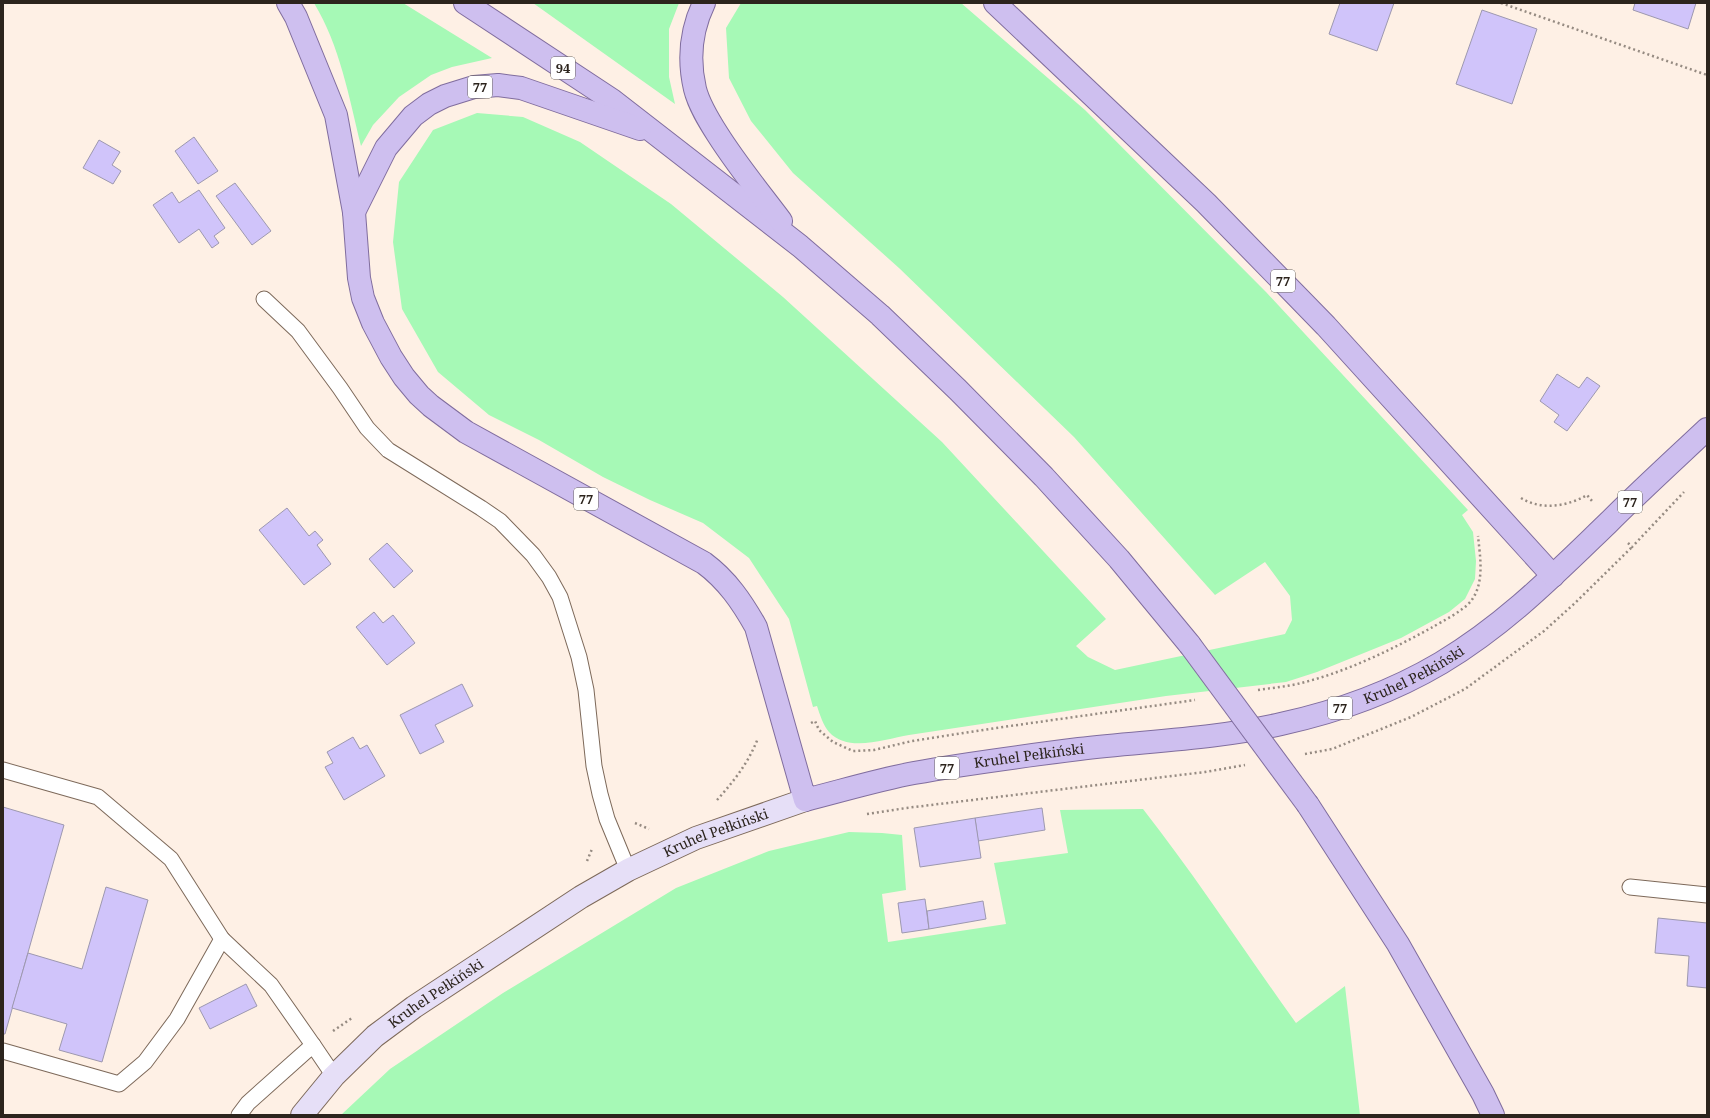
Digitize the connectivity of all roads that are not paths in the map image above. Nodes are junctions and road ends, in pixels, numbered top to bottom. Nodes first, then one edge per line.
1 (288, 3) edge
2 (465, 3) edge
3 (704, 3) edge
4 (995, 3) edge
5 (659, 135) junction
6 (354, 212) junction
7 (800, 246) junction
8 (264, 299) dead end
9 (1707, 429) edge
10 (1553, 576) junction
11 (3, 770) edge
12 (805, 800) junction
13 (628, 870) junction
14 (1630, 887) dead end
15 (1707, 895) edge
16 (222, 939) junction
17 (313, 1045) junction
18 (3, 1051) edge
19 (334, 1076) junction
20 (239, 1115) edge
21 (302, 1115) edge
22 (1493, 1115) edge

1 - 6 main road
2 - 5 main road, 94
3 - 7 main road
4 - 10 main road, 77
5 - 6 main road, 77
5 - 7 main road, 94
6 - 12 main road, 77
7 - 22 main road, bridge
8 - 13 lane
9 - 10 main road, Kruhel Pełkiński / 77
10 - 12 main road, Kruhel Pełkiński / 77
11 - 16 lane
12 - 13 street, Kruhel Pełkiński
13 - 19 street, Kruhel Pełkiński
14 - 15 lane
16 - 17 lane
16 - 18 lane
17 - 19 lane
17 - 20 lane
19 - 21 street, Kruhel Pełkiński

